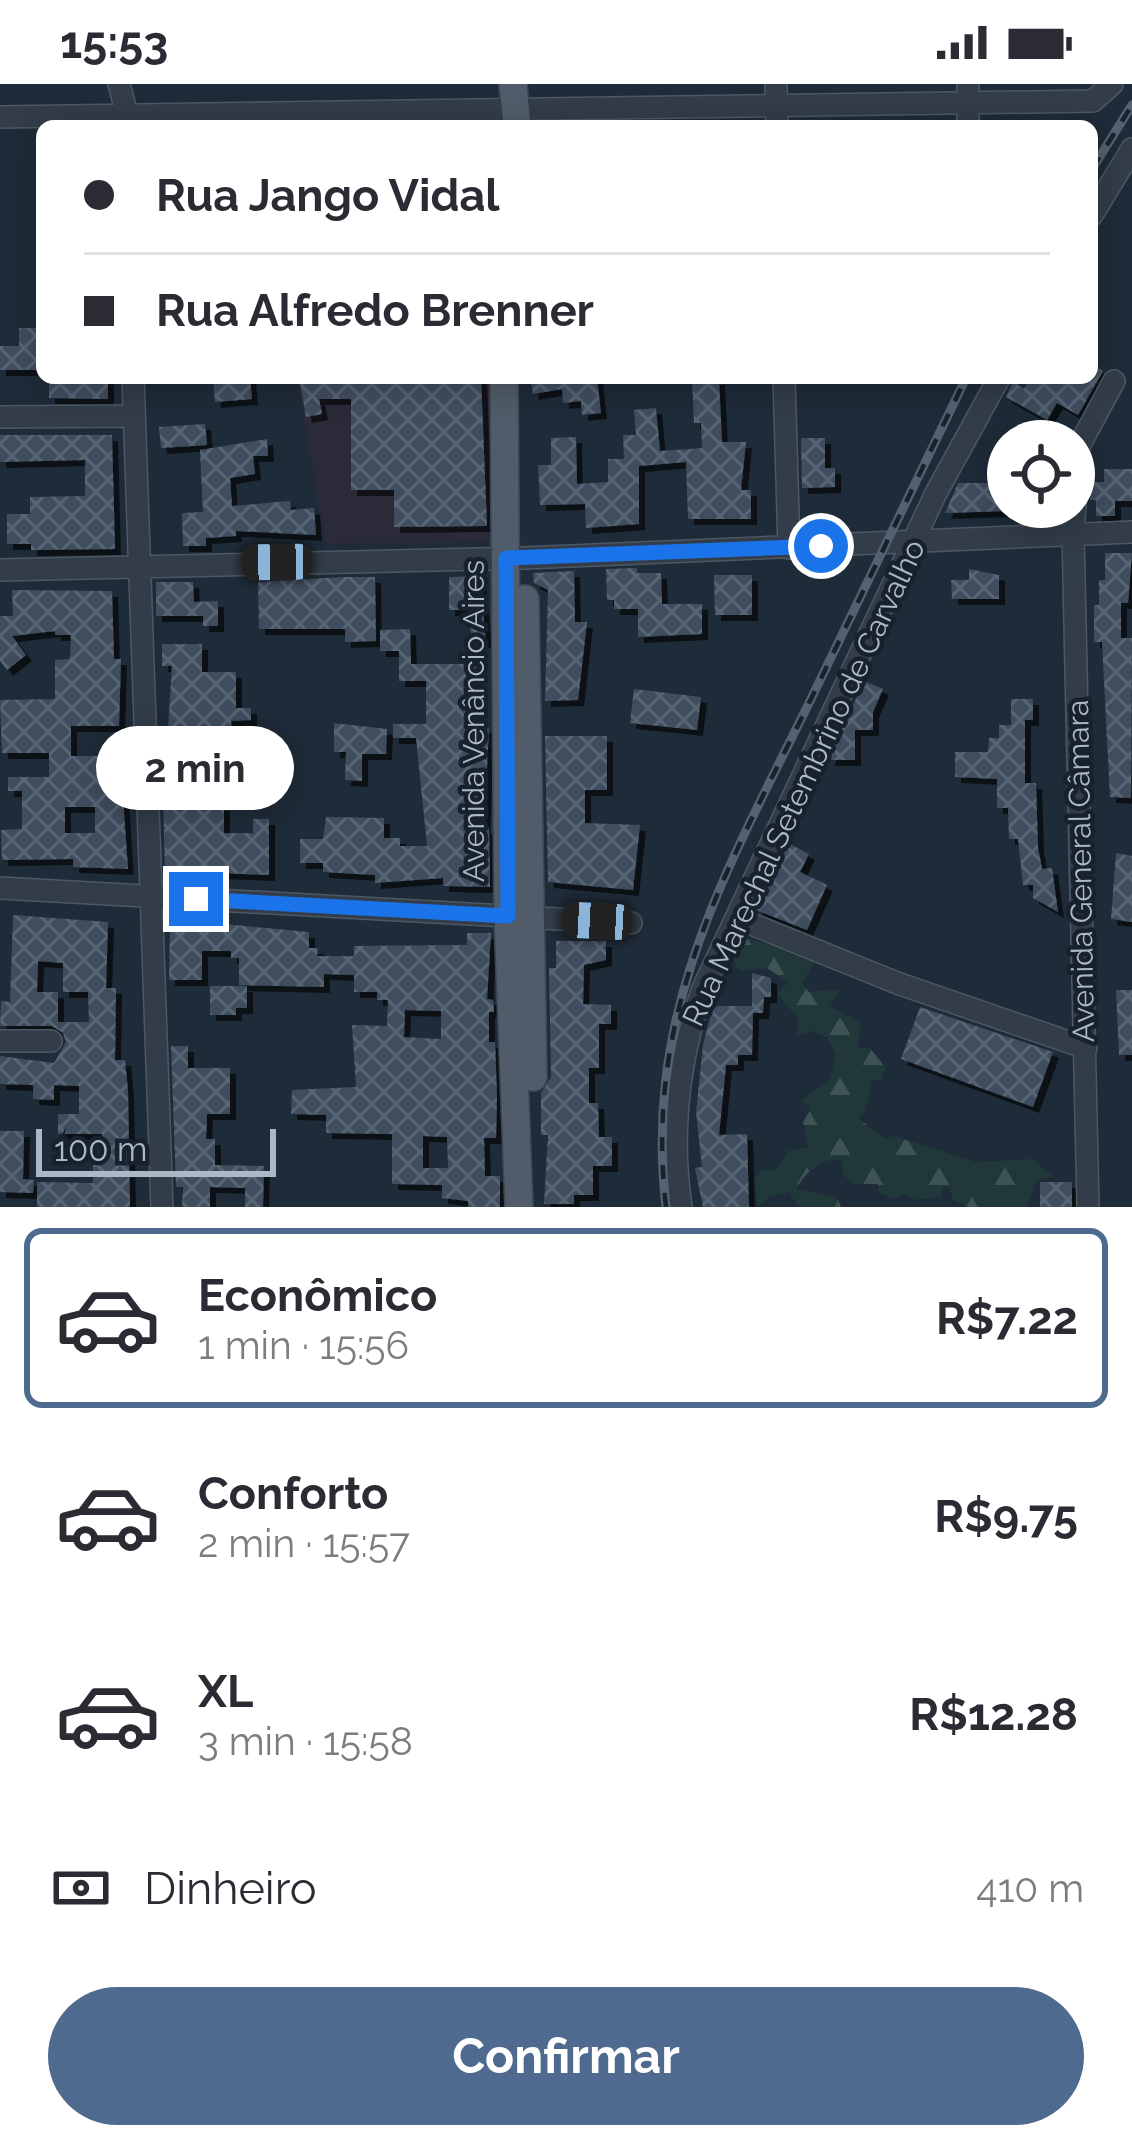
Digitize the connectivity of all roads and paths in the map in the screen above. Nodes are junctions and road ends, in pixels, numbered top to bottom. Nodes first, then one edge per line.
1 (119, 84) edge
2 (1112, 84) edge
3 (968, 104) edge
4 (776, 105) edge
5 (514, 111) edge
6 (0, 116) edge
7 (130, 118) edge
8 (1132, 149) edge
9 (1098, 204) edge
10 (1114, 381) dead end
11 (133, 384) edge
12 (504, 384) edge
13 (521, 384) edge
14 (784, 384) edge
15 (996, 384) edge
16 (134, 416) junction
17 (0, 417) edge
18 (1132, 532) edge
19 (1073, 534) junction
20 (916, 541) junction
21 (789, 548) junction
22 (515, 558) junction
23 (139, 565) junction
24 (0, 570) edge
25 (0, 888) edge
26 (152, 897) junction
27 (518, 917) junction
28 (739, 919) junction
29 (631, 922) dead end
30 (0, 1041) edge
31 (51, 1041) dead end
32 (1086, 1048) junction
33 (525, 1132) junction
34 (162, 1207) edge
35 (519, 1207) edge
36 (536, 1207) edge
37 (681, 1207) edge
38 (1088, 1207) edge

1 - 7 street
2 - 3 street
3 - 4 street
4 - 5 street
5 - 7 street
6 - 7 street
8 - 9 street
10 - 19 street, Avenida General Câmara
11 - 16 street
12 - 22 main road, Avenida Venâncio Aires
13 - 22 main road, Avenida Venâncio Aires
14 - 21 street
15 - 20 street, Rua Marechal Setembrino de Carvalho
16 - 17 street
16 - 23 street
18 - 19 street
19 - 20 street
19 - 32 street, Avenida General Câmara
20 - 21 street
20 - 28 street, Rua Marechal Setembrino de Carvalho
21 - 22 street
22 - 23 street
22 - 27 main road, Avenida Venâncio Aires
23 - 24 street
23 - 26 street
25 - 26 street
26 - 27 street
26 - 34 street
27 - 29 street
27 - 33 main road, Avenida Venâncio Aires
28 - 32 street
28 - 37 street, Rua Marechal Setembrino de Carvalho
30 - 31 street
32 - 38 street, Avenida General Câmara
33 - 35 main road, Avenida Venâncio Aires
33 - 36 main road, Avenida Venâncio Aires

